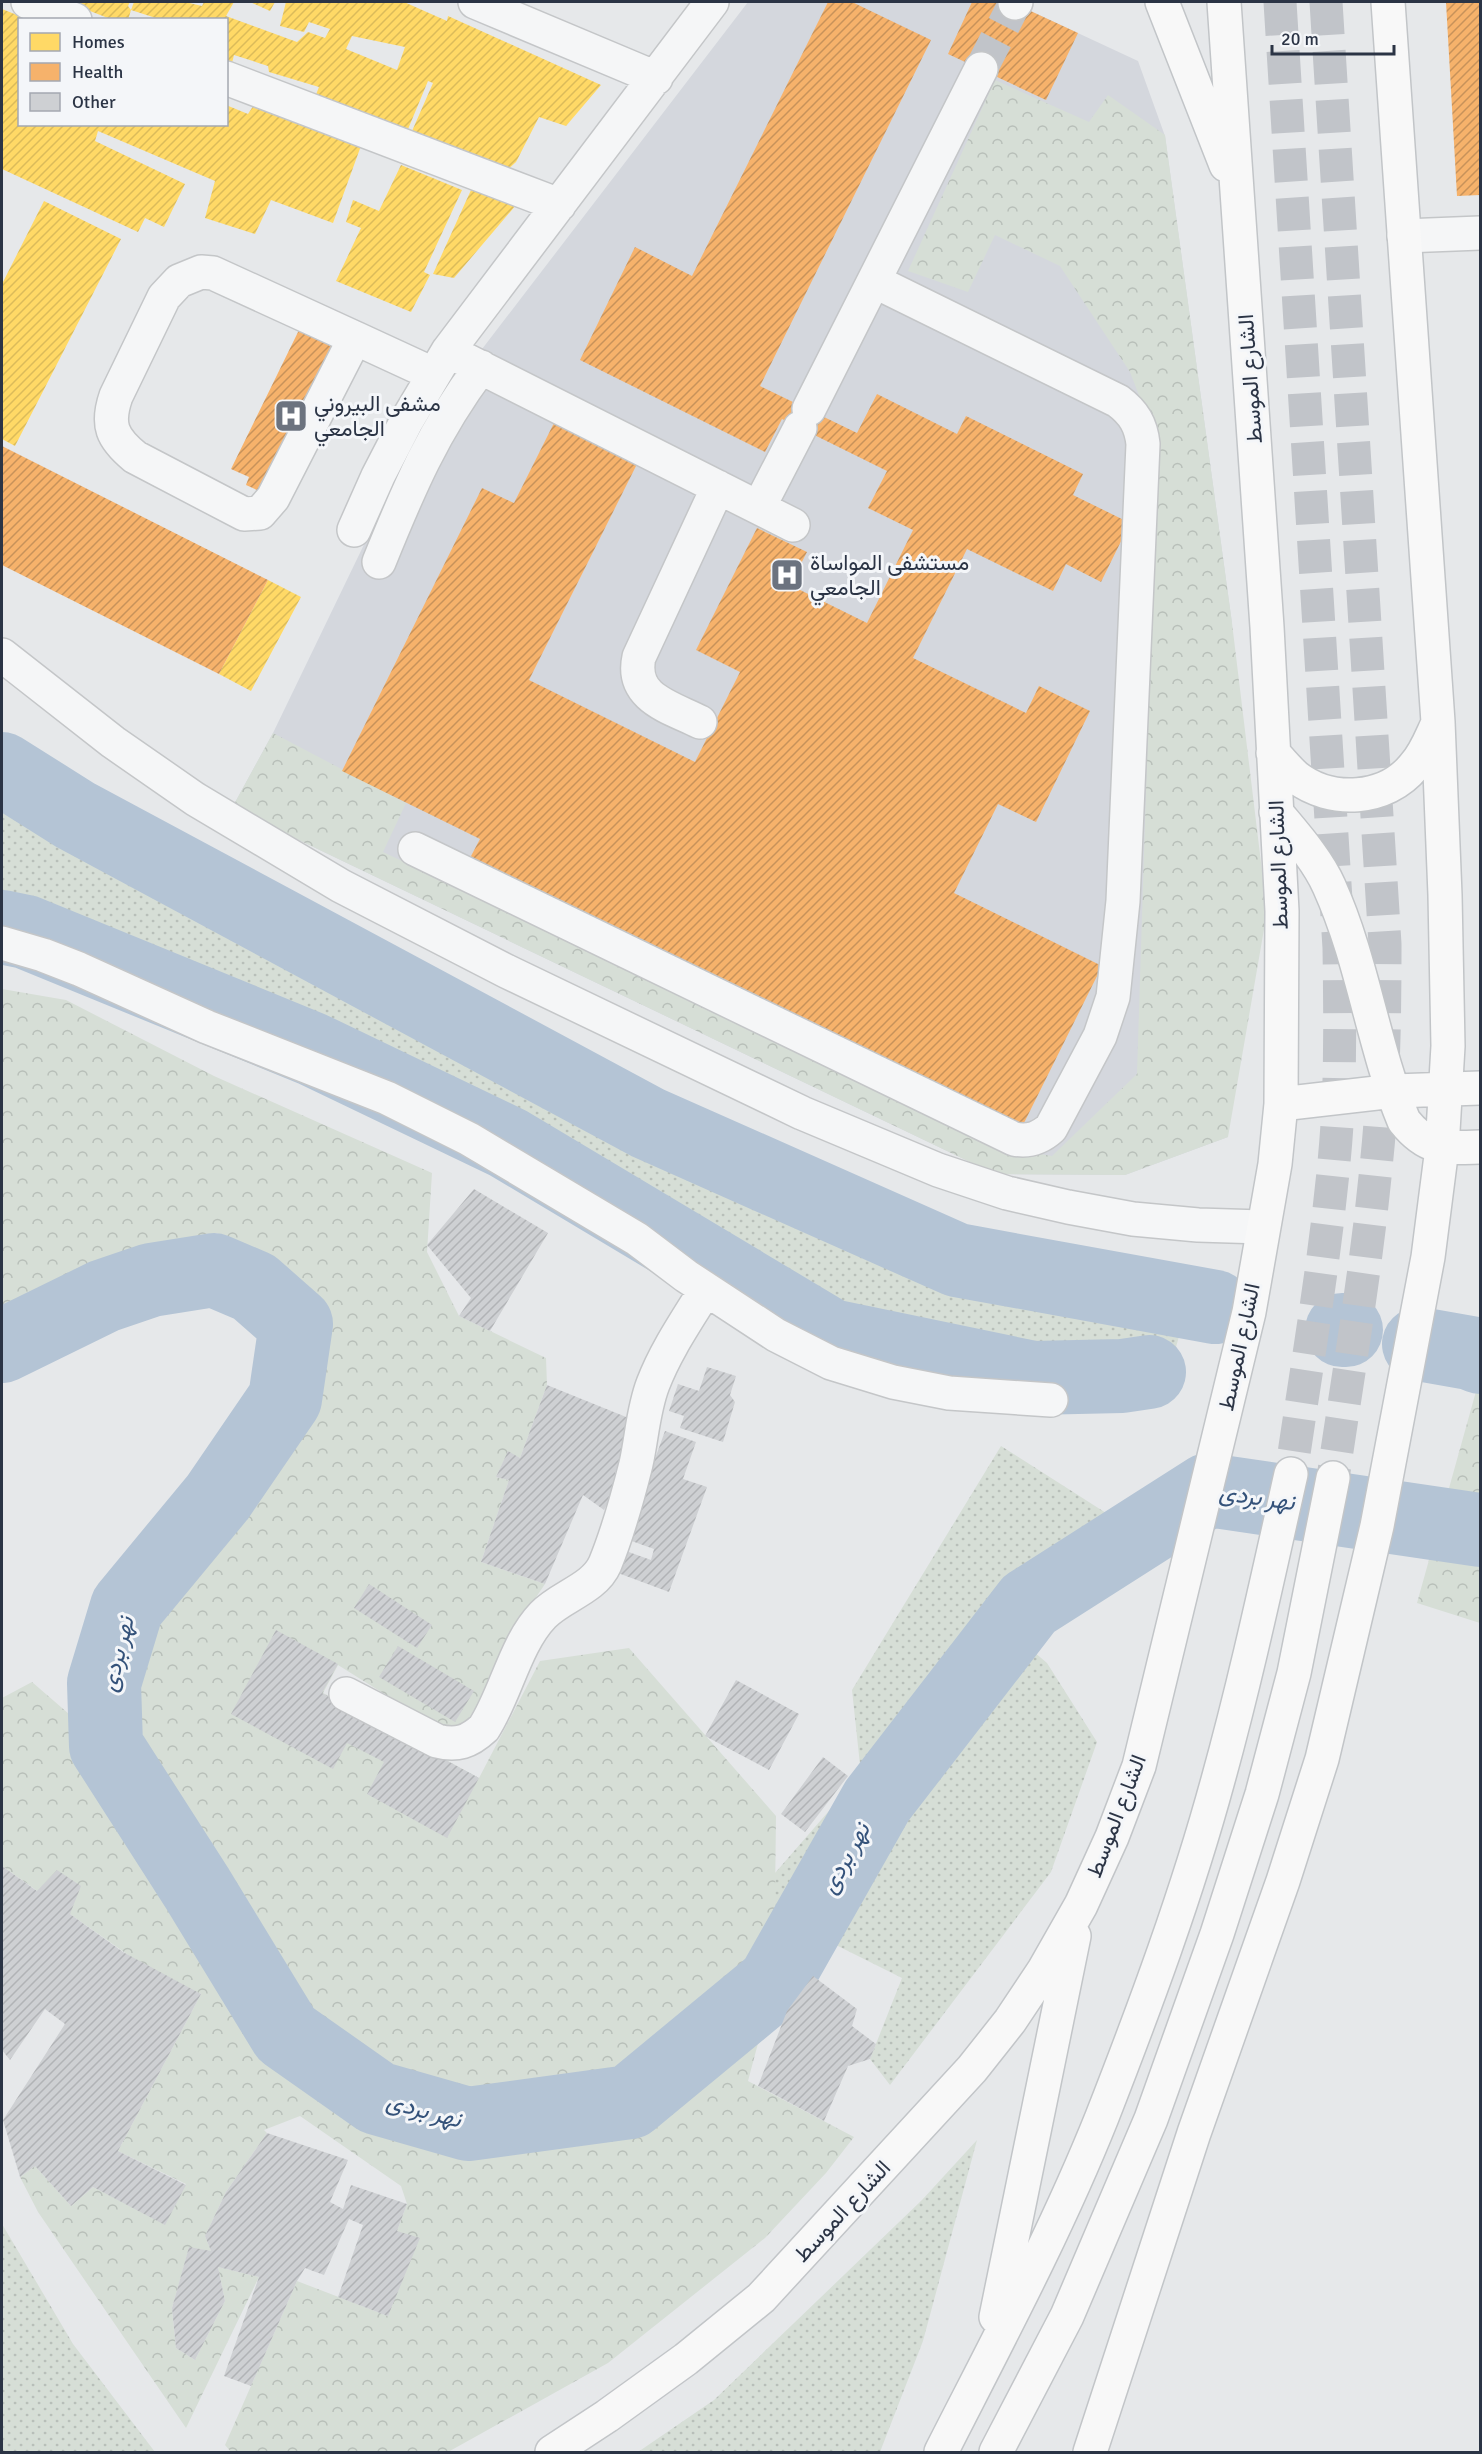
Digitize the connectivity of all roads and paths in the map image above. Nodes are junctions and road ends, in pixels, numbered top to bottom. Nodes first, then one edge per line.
1 (28, 2) edge
2 (475, 2) edge
3 (712, 2) edge
4 (1162, 2) edge
5 (1224, 2) edge
6 (1388, 2) edge
7 (70, 18) edge
8 (981, 69) tunnel mouth
9 (656, 78) junction
10 (228, 79) edge
11 (1237, 194) junction
12 (559, 205) junction
13 (1480, 233) edge
14 (1404, 236) junction
15 (874, 281) junction
16 (355, 338) junction
17 (441, 362) junction
18 (481, 367) junction
19 (718, 487) junction
20 (759, 507) junction
21 (793, 525) dead end
22 (354, 530) dead end
23 (379, 562) dead end
24 (2, 655) edge
25 (700, 722) dead end
26 (1438, 722) junction
27 (1273, 753) junction
28 (1276, 812) junction
29 (415, 849) dead end
30 (2, 944) edge
31 (1446, 1088) junction
32 (1480, 1088) edge
33 (1394, 1091) junction
34 (1281, 1104) junction
35 (1480, 1147) edge
36 (1442, 1148) junction
37 (1263, 1227) junction
38 (706, 1289) junction
39 (1051, 1400) dead end
40 (1290, 1474) tunnel mouth
41 (1333, 1478) tunnel mouth
42 (346, 1694) dead end
43 (1081, 1905) junction
44 (1151, 2119) junction
45 (1194, 2133) junction
46 (988, 2360) junction
47 (552, 2452) edge
48 (941, 2452) edge
49 (996, 2452) edge
50 (1090, 2452) edge

1 - 7 street
2 - 9 street
3 - 9 street
4 - 11 main road
5 - 11 main road, الشارع الموسط
6 - 14 main road
8 - 15 street
9 - 12 street
10 - 12 street
11 - 27 main road, الشارع الموسط
12 - 17 street
13 - 14 street
14 - 26 main road
15 - 20 street
15 - 29 street
16 - 16 street
16 - 17 street
17 - 18 street
17 - 22 street
18 - 19 street
18 - 23 street
19 - 20 street
19 - 25 street
20 - 21 street
24 - 37 street
26 - 27 main road
26 - 31 main road
27 - 28 main road, الشارع الموسط
28 - 33 main road
28 - 34 main road, الشارع الموسط
30 - 38 street
31 - 32 main road
31 - 33 main road
31 - 36 main road
33 - 34 main road
33 - 36 main road
34 - 37 main road, الشارع الموسط
35 - 36 main road
36 - 45 main road
37 - 43 main road, الشارع الموسط
38 - 39 street
38 - 42 street
40 - 46 main road
41 - 44 main road
43 - 46 main road
43 - 47 main road, الشارع الموسط
44 - 45 main road
44 - 49 main road
45 - 50 main road
46 - 48 main road

